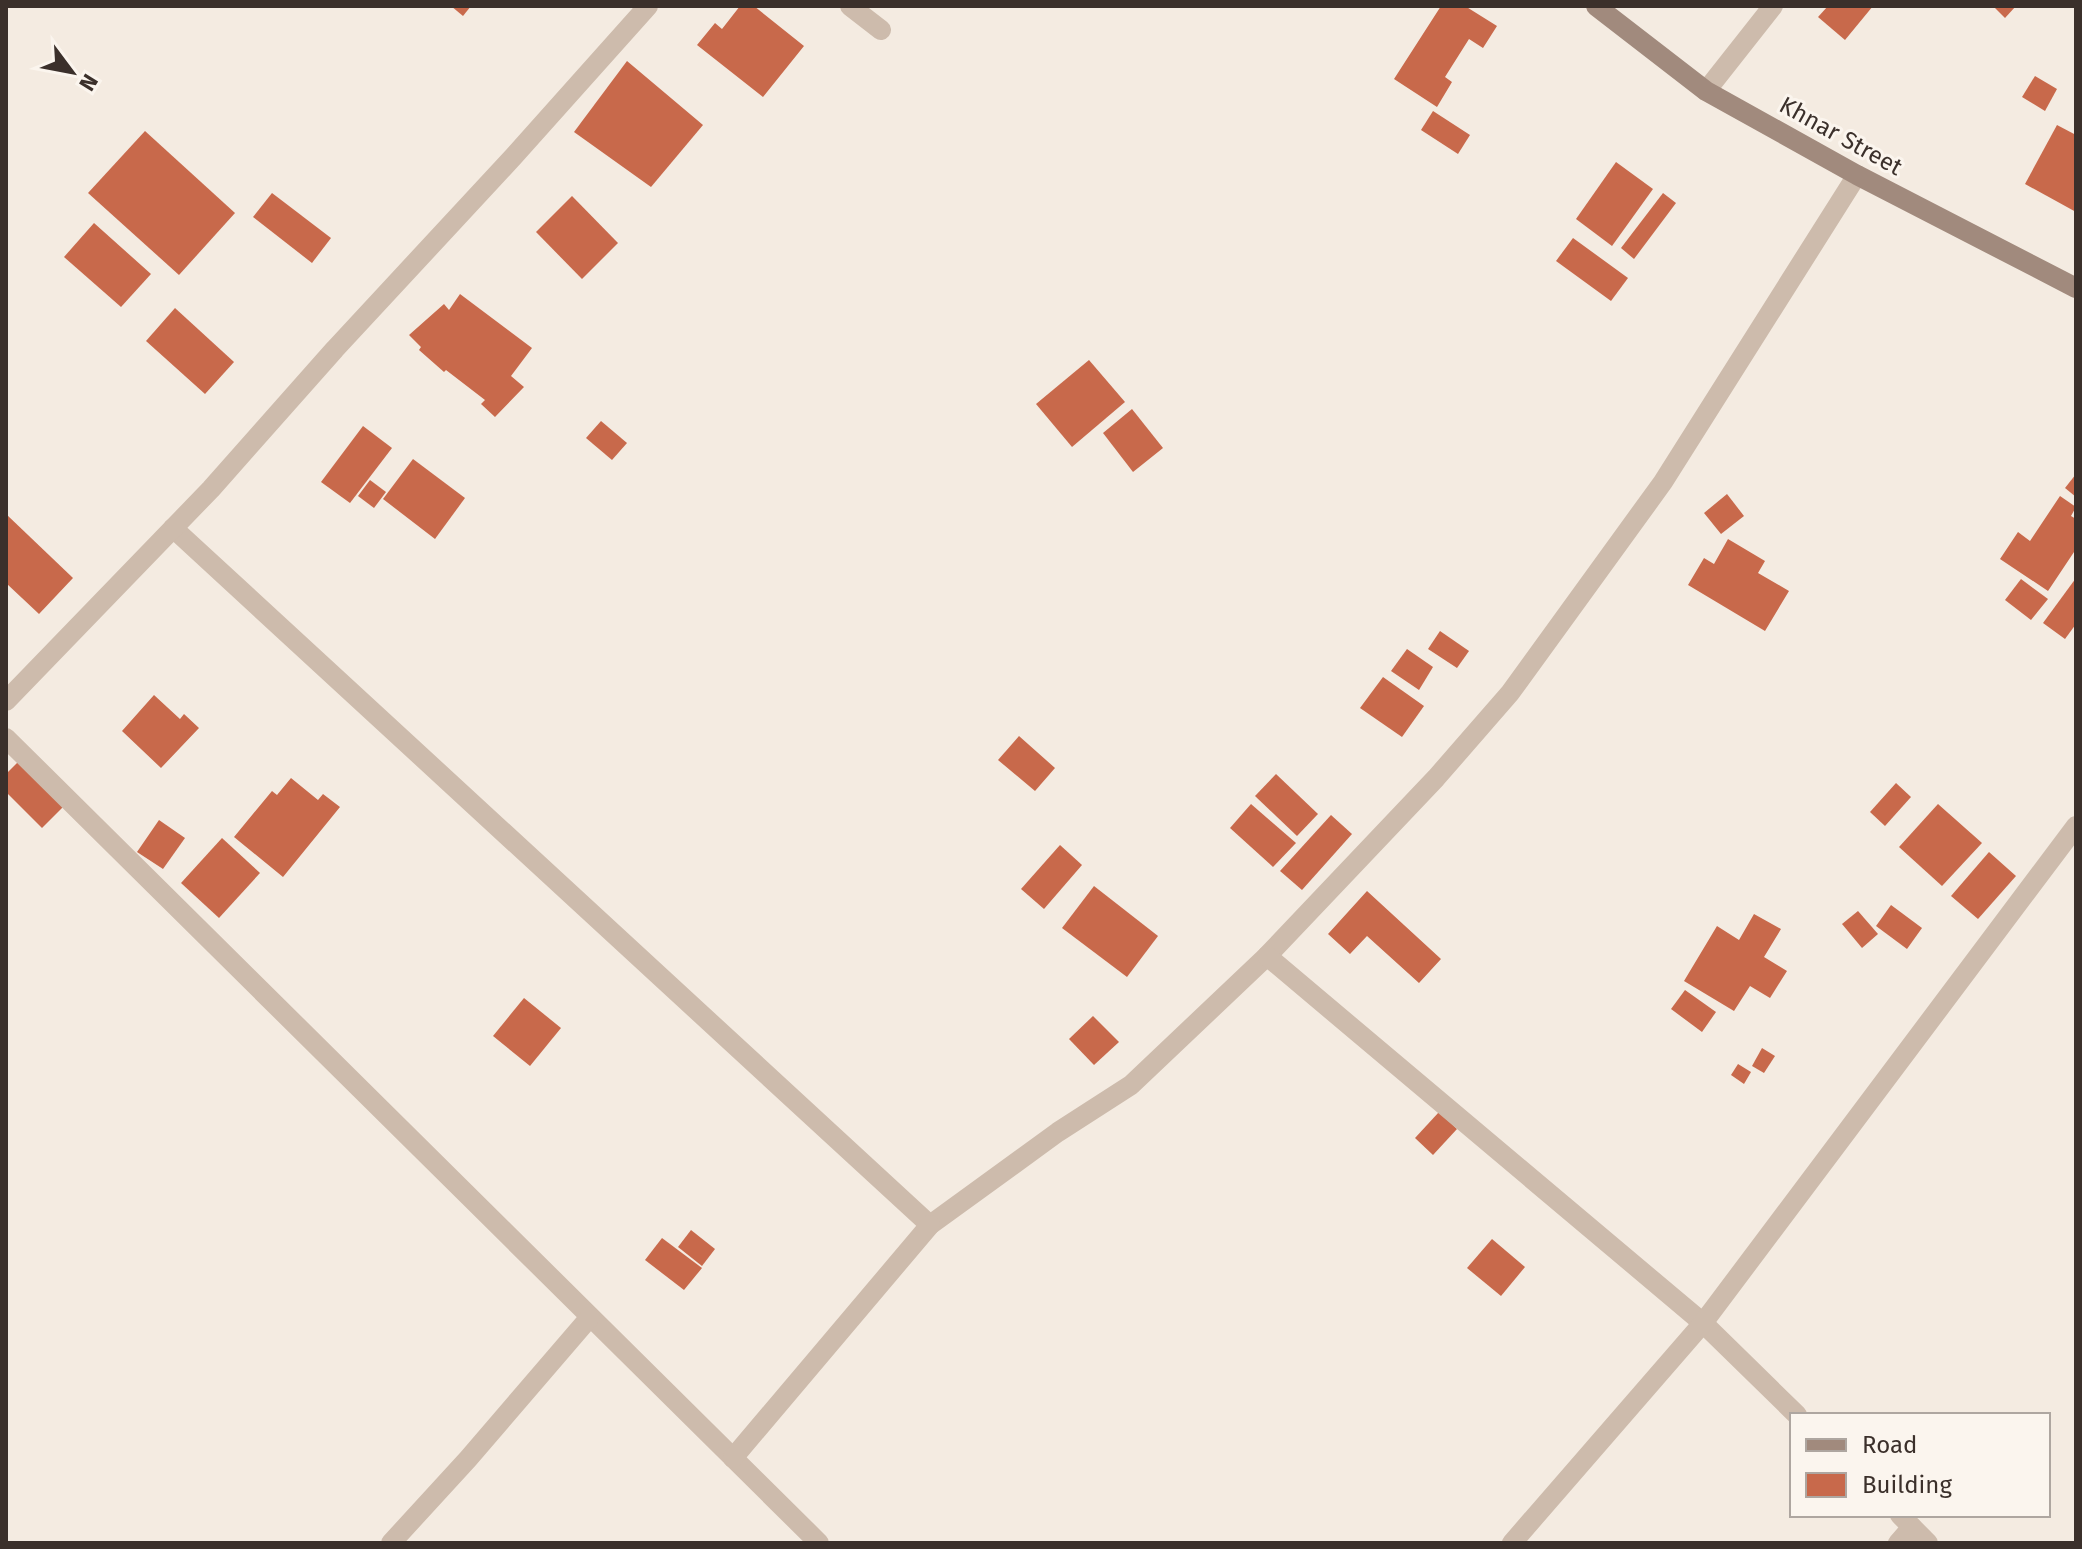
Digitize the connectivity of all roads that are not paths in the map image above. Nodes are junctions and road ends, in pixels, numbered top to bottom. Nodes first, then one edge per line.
1 (648, 6) edge
2 (850, 6) edge
3 (1596, 6) edge
4 (1773, 6) edge
5 (881, 30) dead end
6 (1706, 91) junction
7 (1857, 175) junction
8 (2076, 288) edge
9 (173, 528) junction
10 (6, 701) edge
11 (6, 738) edge
12 (2076, 826) edge
13 (1267, 956) junction
14 (930, 1225) junction
15 (590, 1317) junction
16 (1703, 1323) junction
17 (1795, 1413) edge
18 (733, 1458) junction
19 (1903, 1528) edge
20 (391, 1543) edge
21 (819, 1543) edge
22 (1512, 1543) edge
23 (1928, 1543) edge

1 - 9 street
2 - 5 street
3 - 6 street, Khnar Street
4 - 6 street
6 - 7 street, Khnar Street
7 - 8 street, Khnar Street
7 - 13 street
9 - 10 street
9 - 14 street
11 - 15 street
12 - 16 street
13 - 14 street
13 - 16 street
14 - 18 street
15 - 18 street
15 - 20 street
16 - 17 street
16 - 22 street
18 - 21 street
19 - 23 street

